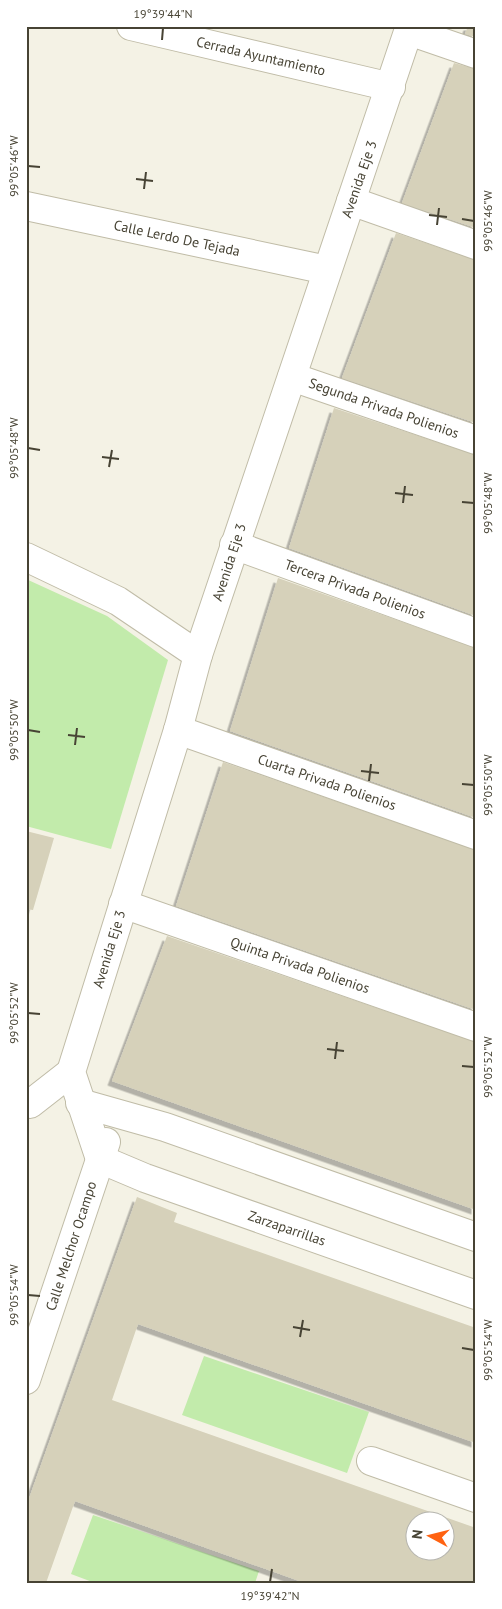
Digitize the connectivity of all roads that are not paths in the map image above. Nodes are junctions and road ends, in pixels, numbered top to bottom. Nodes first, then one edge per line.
1 (131, 26) edge
2 (410, 28) edge
3 (476, 54) edge
4 (391, 87) junction
5 (351, 202) junction
6 (26, 206) edge
7 (476, 245) edge
8 (327, 270) junction
9 (292, 377) junction
10 (476, 440) edge
11 (234, 545) junction
12 (26, 556) edge
13 (476, 633) edge
14 (198, 655) junction
15 (178, 730) junction
16 (476, 835) edge
17 (124, 904) junction
18 (476, 1027) edge
19 (71, 1072) junction
20 (80, 1102) junction
21 (28, 1108) edge
22 (116, 1112) junction
23 (100, 1159) junction
24 (476, 1238) edge
25 (476, 1294) edge
26 (26, 1380) edge
27 (371, 1461) dead end
28 (476, 1498) edge

1 - 4 street, Cerrada Ayuntamiento
2 - 3 street
2 - 4 street, Avenida Eje 3
4 - 5 street, Avenida Eje 3
5 - 7 street
5 - 8 street, Avenida Eje 3
6 - 8 street, Calle Lerdo De Tejada
8 - 9 street, Avenida Eje 3
9 - 10 street, Segunda Privada Polienios
9 - 11 street, Avenida Eje 3
11 - 13 street, Tercera Privada Polienios
11 - 14 street, Avenida Eje 3
12 - 14 street
14 - 15 street, Avenida Eje 3
15 - 16 street, Cuarta Privada Polienios
15 - 17 street, Avenida Eje 3
17 - 18 street, Quinta Privada Polienios
17 - 19 street, Avenida Eje 3
19 - 20 street
19 - 21 street
20 - 22 street
20 - 23 street
22 - 23 street, Calle Melchor Ocampo
22 - 24 street
23 - 25 street, Zarzaparrillas
23 - 26 street, Calle Melchor Ocampo
27 - 28 street

